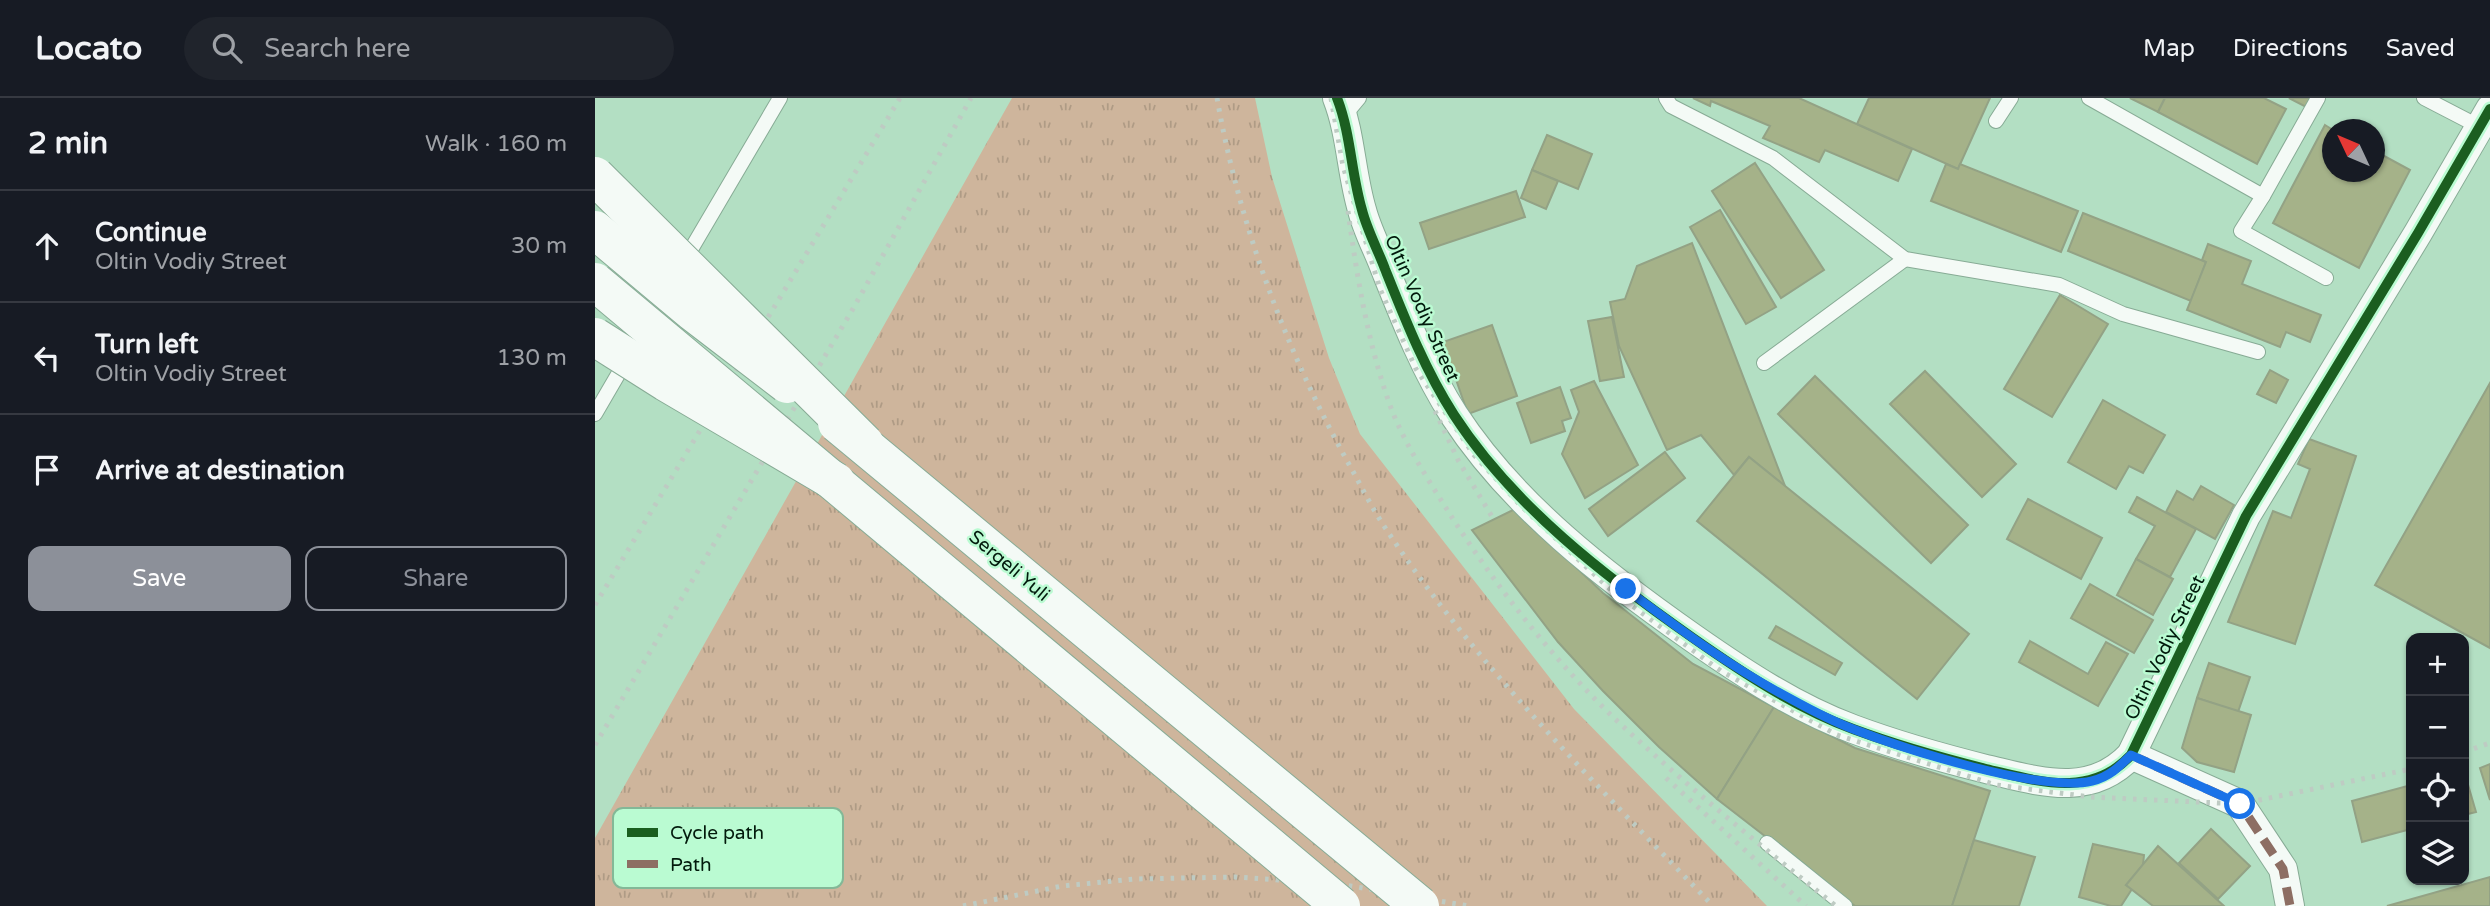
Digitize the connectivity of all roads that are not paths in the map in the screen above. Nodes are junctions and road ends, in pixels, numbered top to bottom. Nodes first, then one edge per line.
1 (780, 98) edge
2 (1666, 98) edge
3 (2011, 98) edge
4 (2089, 98) edge
5 (2318, 98) edge
6 (2424, 98) edge
7 (1347, 104) edge
8 (2485, 118) edge
9 (1997, 121) dead end
10 (595, 176) edge
11 (2263, 196) junction
12 (595, 230) edge
13 (1905, 259) junction
14 (2326, 278) dead end
15 (595, 282) edge
16 (595, 337) edge
17 (2258, 352) dead end
18 (1764, 363) dead end
19 (595, 414) edge
20 (865, 444) junction
21 (836, 482) junction
22 (2131, 755) junction
23 (1767, 843) dead end
24 (1341, 906) edge
25 (1420, 906) edge
26 (1845, 906) edge
27 (2290, 906) edge

1 - 19 lane
2 - 13 lane
3 - 9 lane
4 - 11 lane
5 - 11 lane
6 - 8 lane
7 - 22 street, Oltin Vodiy Street
8 - 22 street, Oltin Vodiy Street
10 - 20 main road, bridge
11 - 14 lane
12 - 20 main road, Sergeli Yuli, bridge
13 - 17 lane
13 - 18 lane
15 - 21 main road, bridge
16 - 21 main road, bridge
20 - 25 main road, Sergeli Yuli, bridge
21 - 24 main road, bridge
22 - 27 street
23 - 26 lane

